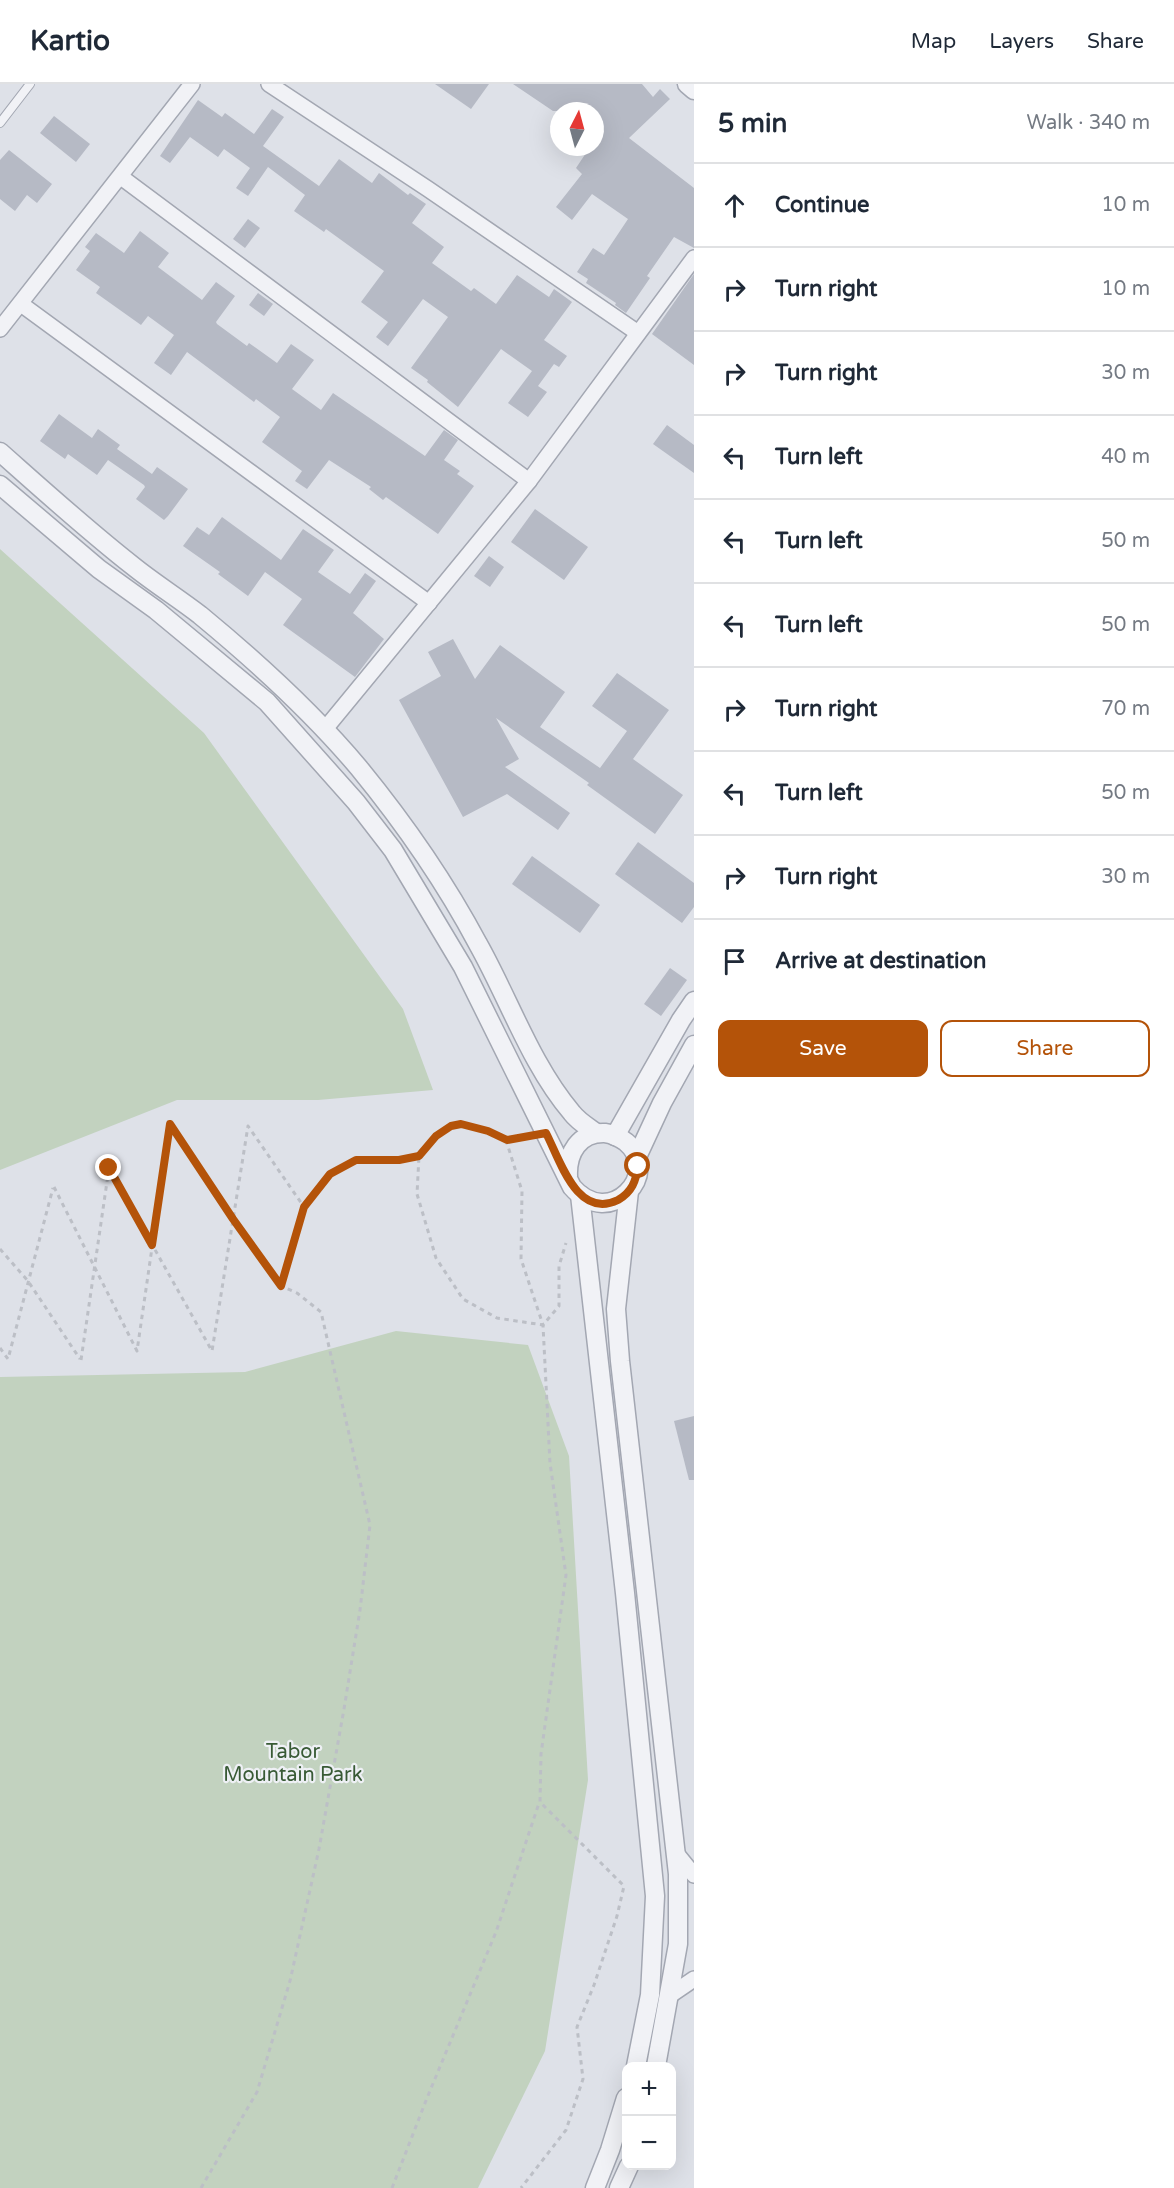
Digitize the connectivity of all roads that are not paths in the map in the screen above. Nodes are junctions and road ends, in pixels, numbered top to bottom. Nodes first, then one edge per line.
1 (30, 84) edge
2 (192, 84) edge
3 (269, 84) edge
4 (687, 84) edge
5 (694, 90) edge
6 (0, 123) edge
7 (121, 177) junction
8 (694, 258) edge
9 (21, 304) junction
10 (0, 329) edge
11 (638, 333) junction
12 (0, 452) edge
13 (529, 481) junction
14 (0, 485) edge
15 (429, 603) junction
16 (325, 729) junction
17 (694, 1001) edge
18 (694, 1046) edge
19 (597, 1133) junction
20 (615, 1136) junction
21 (636, 1159) junction
22 (568, 1176) junction
23 (629, 1191) junction
24 (580, 1195) junction
25 (676, 1853) junction
26 (694, 1875) edge
27 (694, 1979) edge
28 (669, 1996) junction
29 (637, 2062) edge
30 (657, 2062) edge
31 (622, 2114) edge
32 (627, 2170) edge
33 (595, 2188) edge
34 (620, 2188) edge

1 - 6 lane
2 - 7 street
3 - 11 street
4 - 5 street
7 - 9 street
7 - 13 street
8 - 11 street
9 - 10 street
9 - 15 street
11 - 13 street
12 - 16 street
13 - 15 street
14 - 22 street
15 - 16 street
16 - 19 street
17 - 20 street
18 - 21 street
19 - 20 street
19 - 22 street
20 - 21 street
21 - 23 street
22 - 24 street
23 - 24 street
23 - 25 street
24 - 29 street
25 - 26 street
25 - 28 street
27 - 28 street
28 - 30 street
31 - 33 street
32 - 34 street

